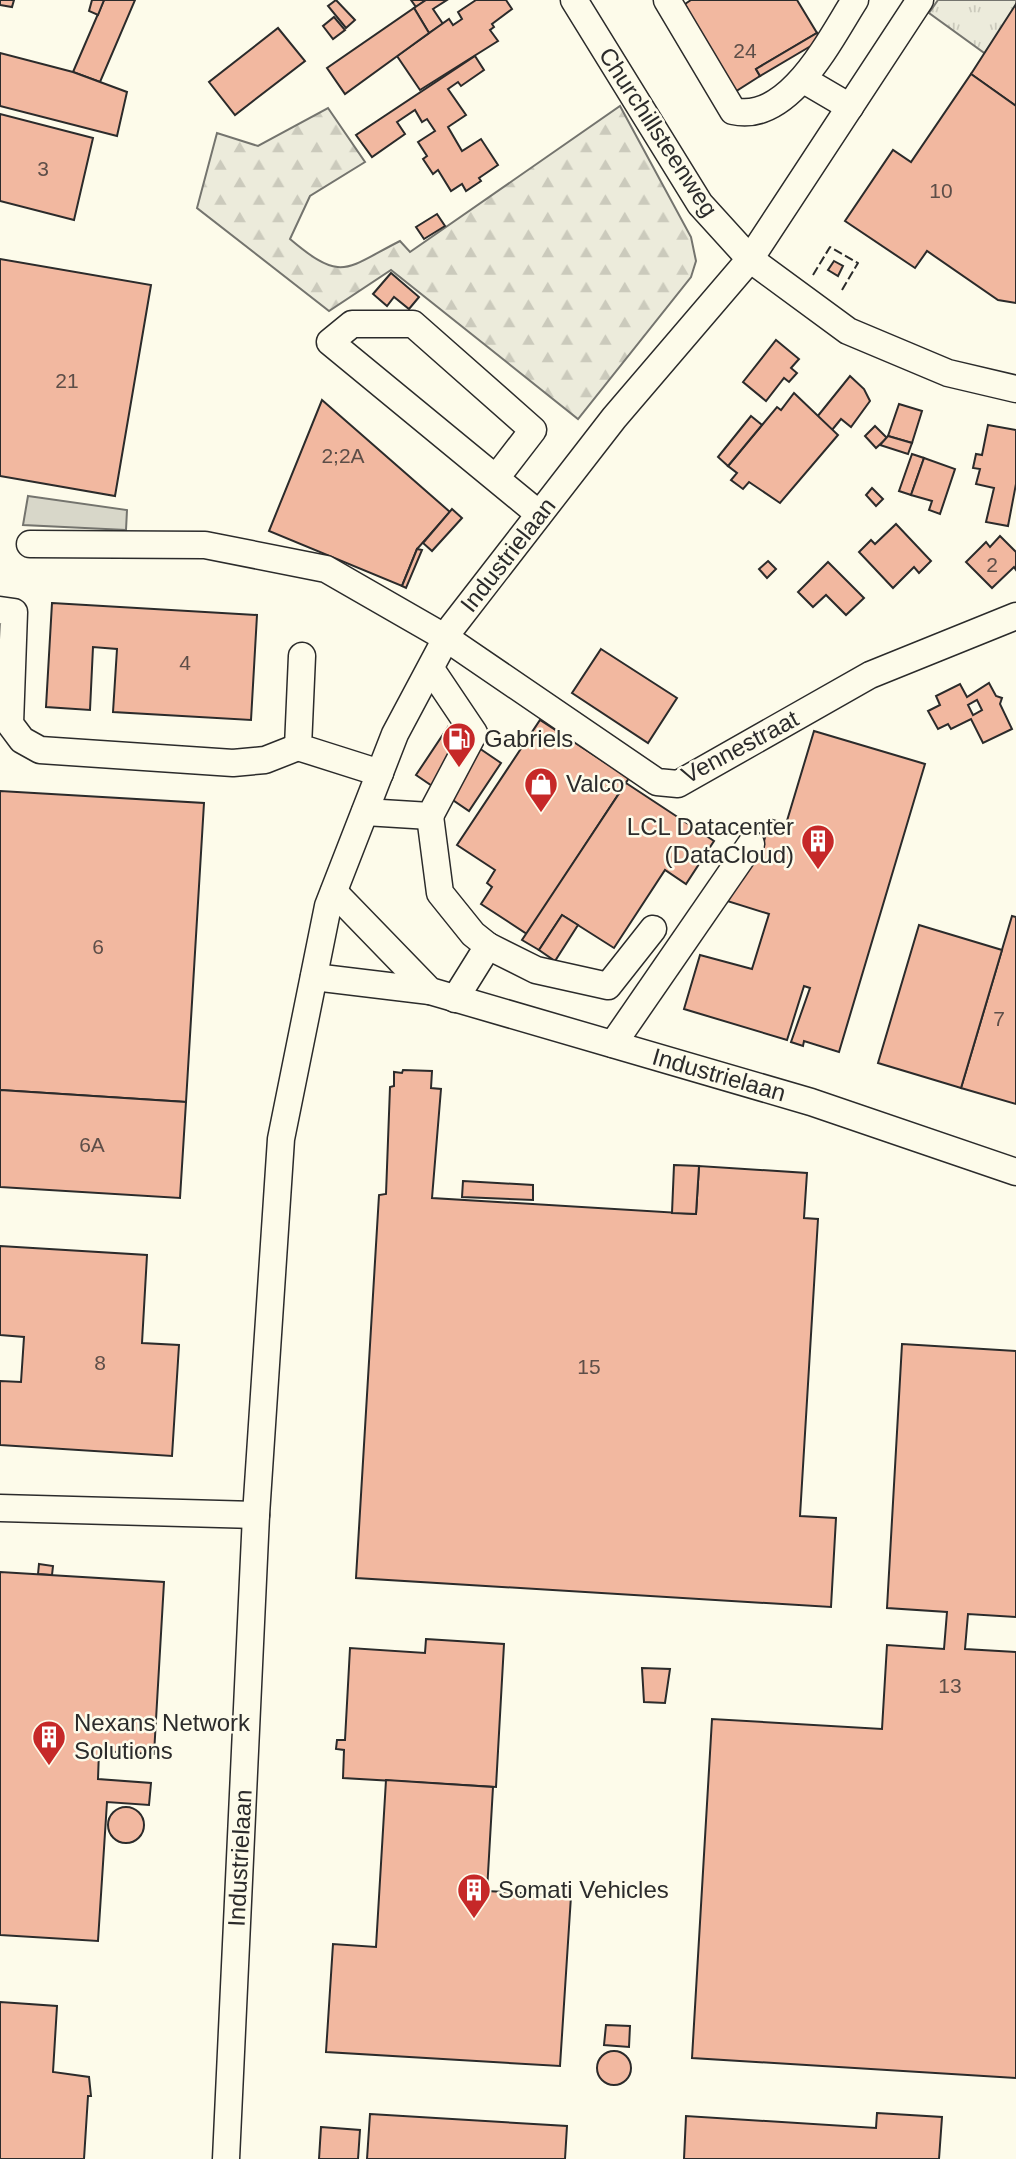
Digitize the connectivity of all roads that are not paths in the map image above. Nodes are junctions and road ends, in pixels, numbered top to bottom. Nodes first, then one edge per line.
1 (574, 0) edge
2 (667, 0) edge
3 (855, 0) edge
4 (920, 0) edge
5 (804, 80) junction
6 (850, 107) junction
7 (750, 259) junction
8 (1016, 389) edge
9 (496, 478) junction
10 (539, 514) junction
11 (30, 544) dead end
12 (0, 610) edge
13 (1016, 616) edge
14 (446, 638) junction
15 (302, 656) dead end
16 (431, 669) junction
17 (5, 723) edge
18 (298, 747) junction
19 (380, 773) junction
20 (365, 812) junction
21 (430, 816) junction
22 (751, 844) dead end
23 (334, 892) junction
24 (653, 929) dead end
25 (488, 946) junction
26 (314, 977) junction
27 (443, 995) junction
28 (613, 1044) junction
29 (1016, 1172) edge
30 (0, 1508) edge
31 (257, 1515) junction
32 (226, 2159) edge

1 - 7 street, Churchillsteenweg
2 - 5 street
3 - 5 street
4 - 6 street
5 - 6 street
6 - 7 street
7 - 8 street, Churchillsteenweg
7 - 10 street, Industrielaan
9 - 9 street
9 - 10 street
10 - 14 street, Industrielaan
11 - 14 street, Vennestraat
12 - 17 street
13 - 14 street, Vennestraat
14 - 16 street, Industrielaan
15 - 18 street
16 - 19 street, Industrielaan
16 - 21 street
17 - 18 street
18 - 19 street
19 - 20 street, Industrielaan
20 - 21 street
20 - 23 street, Industrielaan
21 - 25 street
22 - 28 street
23 - 26 street, Industrielaan
23 - 27 street, Industrielaan
24 - 25 street
25 - 27 street
26 - 27 street
26 - 31 street, Industrielaan
27 - 28 street, Industrielaan
28 - 29 street, Industrielaan
30 - 31 street
31 - 32 street, Industrielaan

